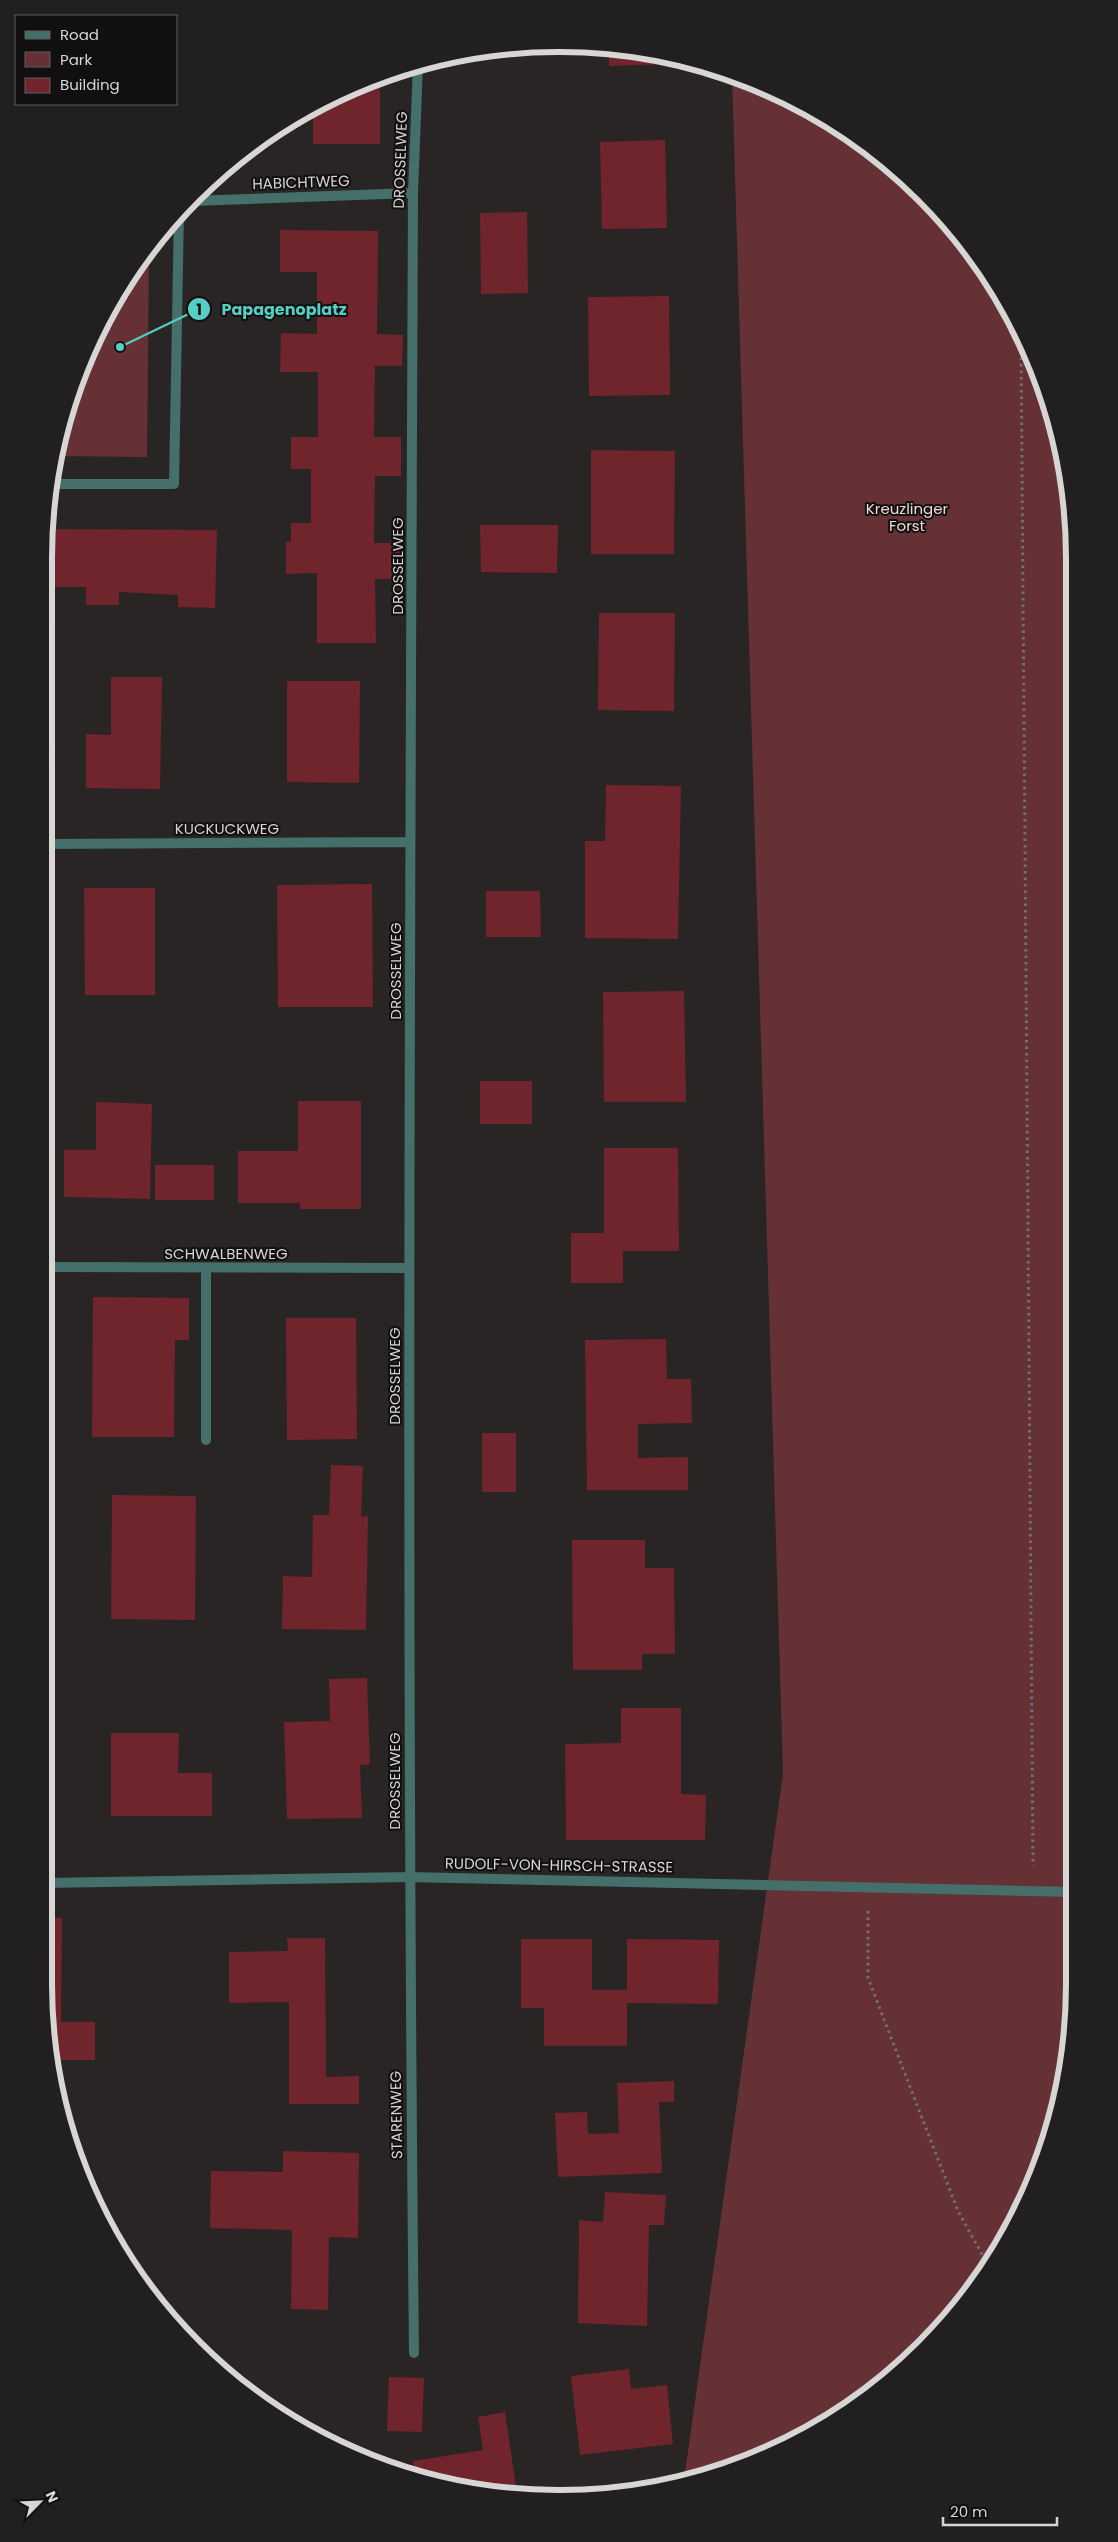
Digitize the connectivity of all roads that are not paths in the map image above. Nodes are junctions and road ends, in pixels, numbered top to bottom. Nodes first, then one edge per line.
1 (418, 73) edge
2 (413, 193) junction
3 (201, 201) edge
4 (180, 223) edge
5 (58, 484) edge
6 (410, 842) junction
7 (52, 844) edge
8 (52, 1267) edge
9 (206, 1268) junction
10 (409, 1268) junction
11 (206, 1440) dead end
12 (409, 1877) junction
13 (52, 1884) edge
14 (1066, 1892) edge
15 (414, 2353) dead end

1 - 2 street, DROSSELWEG
2 - 3 street, HABICHTWEG
2 - 6 street, DROSSELWEG
4 - 5 street
6 - 7 street, KUCKUCKWEG
6 - 10 street, DROSSELWEG
8 - 9 street, SCHWALBENWEG
9 - 10 street, SCHWALBENWEG
9 - 11 street
10 - 12 street, DROSSELWEG
12 - 13 street, RUDOLF-VON-HIRSCH-STRASSE
12 - 14 street, RUDOLF-VON-HIRSCH-STRASSE
12 - 15 street, STARENWEG

